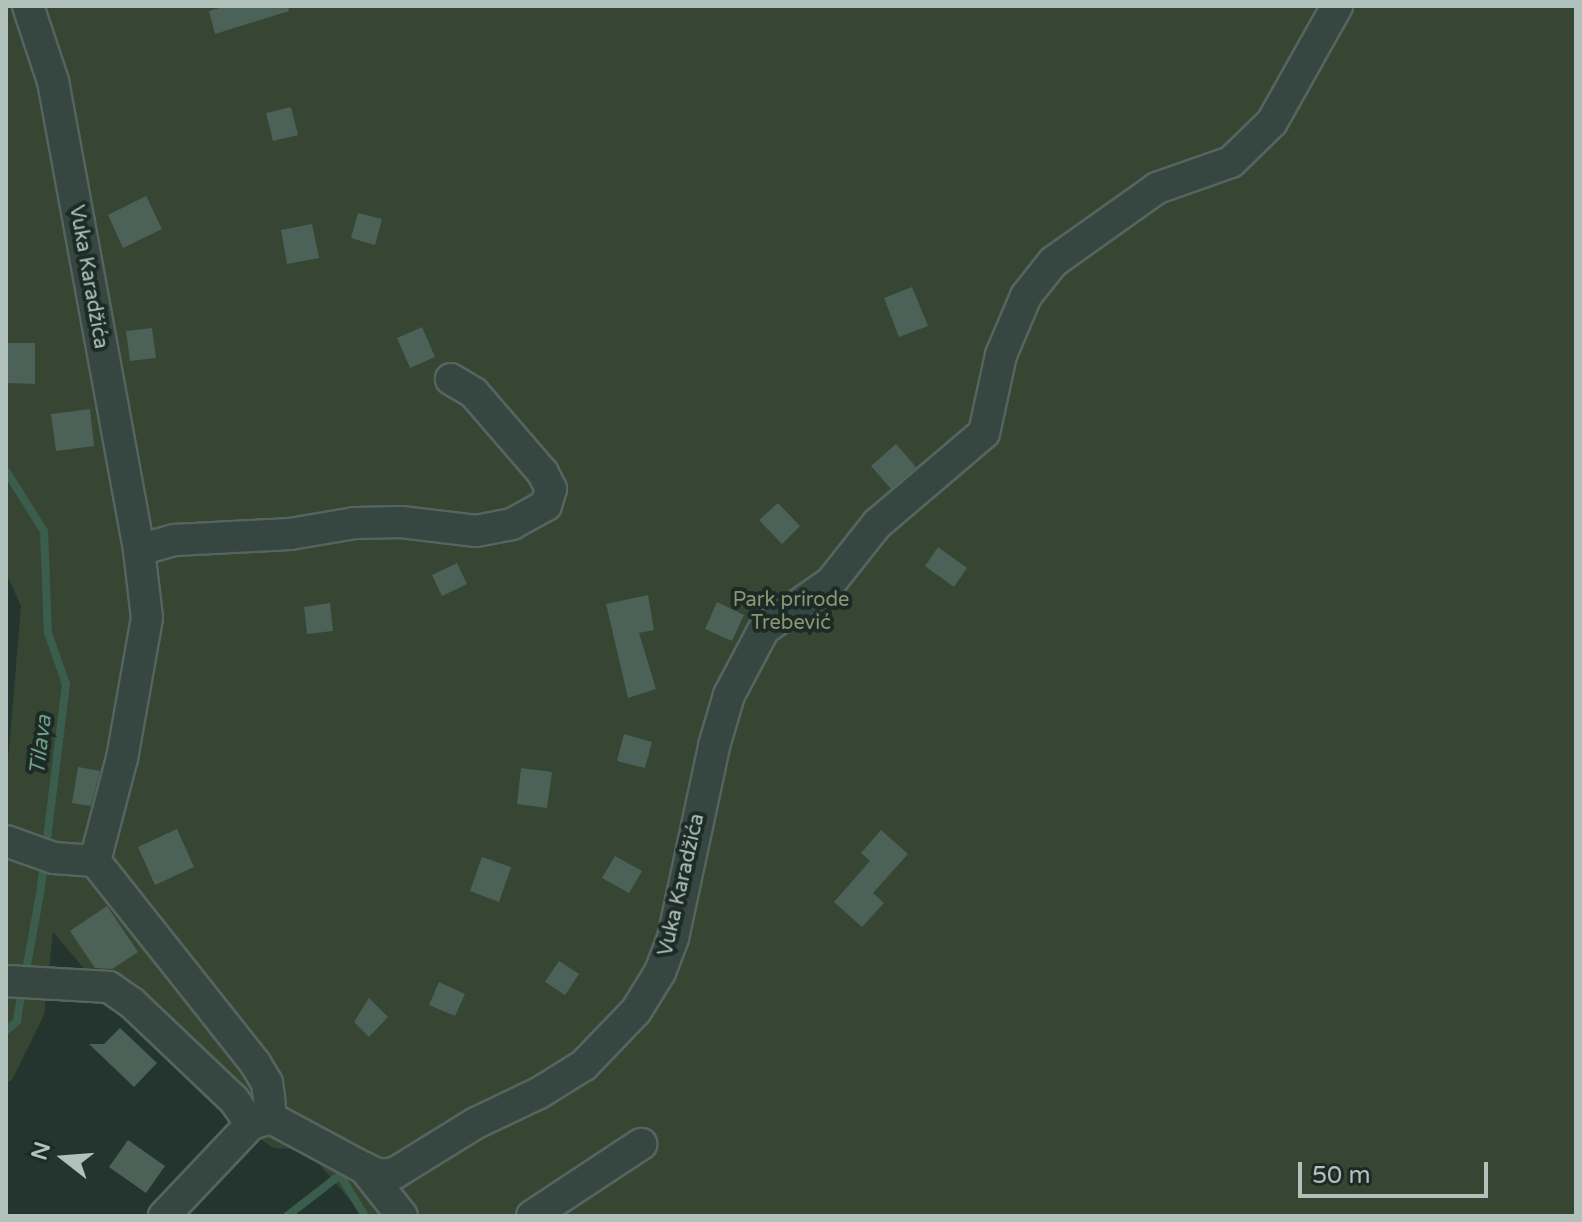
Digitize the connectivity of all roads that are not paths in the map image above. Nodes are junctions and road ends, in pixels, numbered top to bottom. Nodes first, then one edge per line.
1 (28, 6) edge
2 (1337, 6) edge
3 (451, 379) dead end
4 (139, 550) junction
5 (30, 849) edge
6 (95, 861) junction
7 (6, 981) edge
8 (261, 1121) junction
9 (641, 1144) dead end
10 (364, 1168) junction
11 (164, 1216) edge
12 (402, 1216) edge
13 (532, 1216) edge

1 - 4 street, Vuka Karadžića
2 - 10 street, Vuka Karadžića
3 - 4 street
4 - 6 street, Vuka Karadžića
5 - 6 street
6 - 8 street
7 - 8 street
8 - 10 street, Vuka Karadžića
8 - 11 street
9 - 13 street
10 - 12 street

